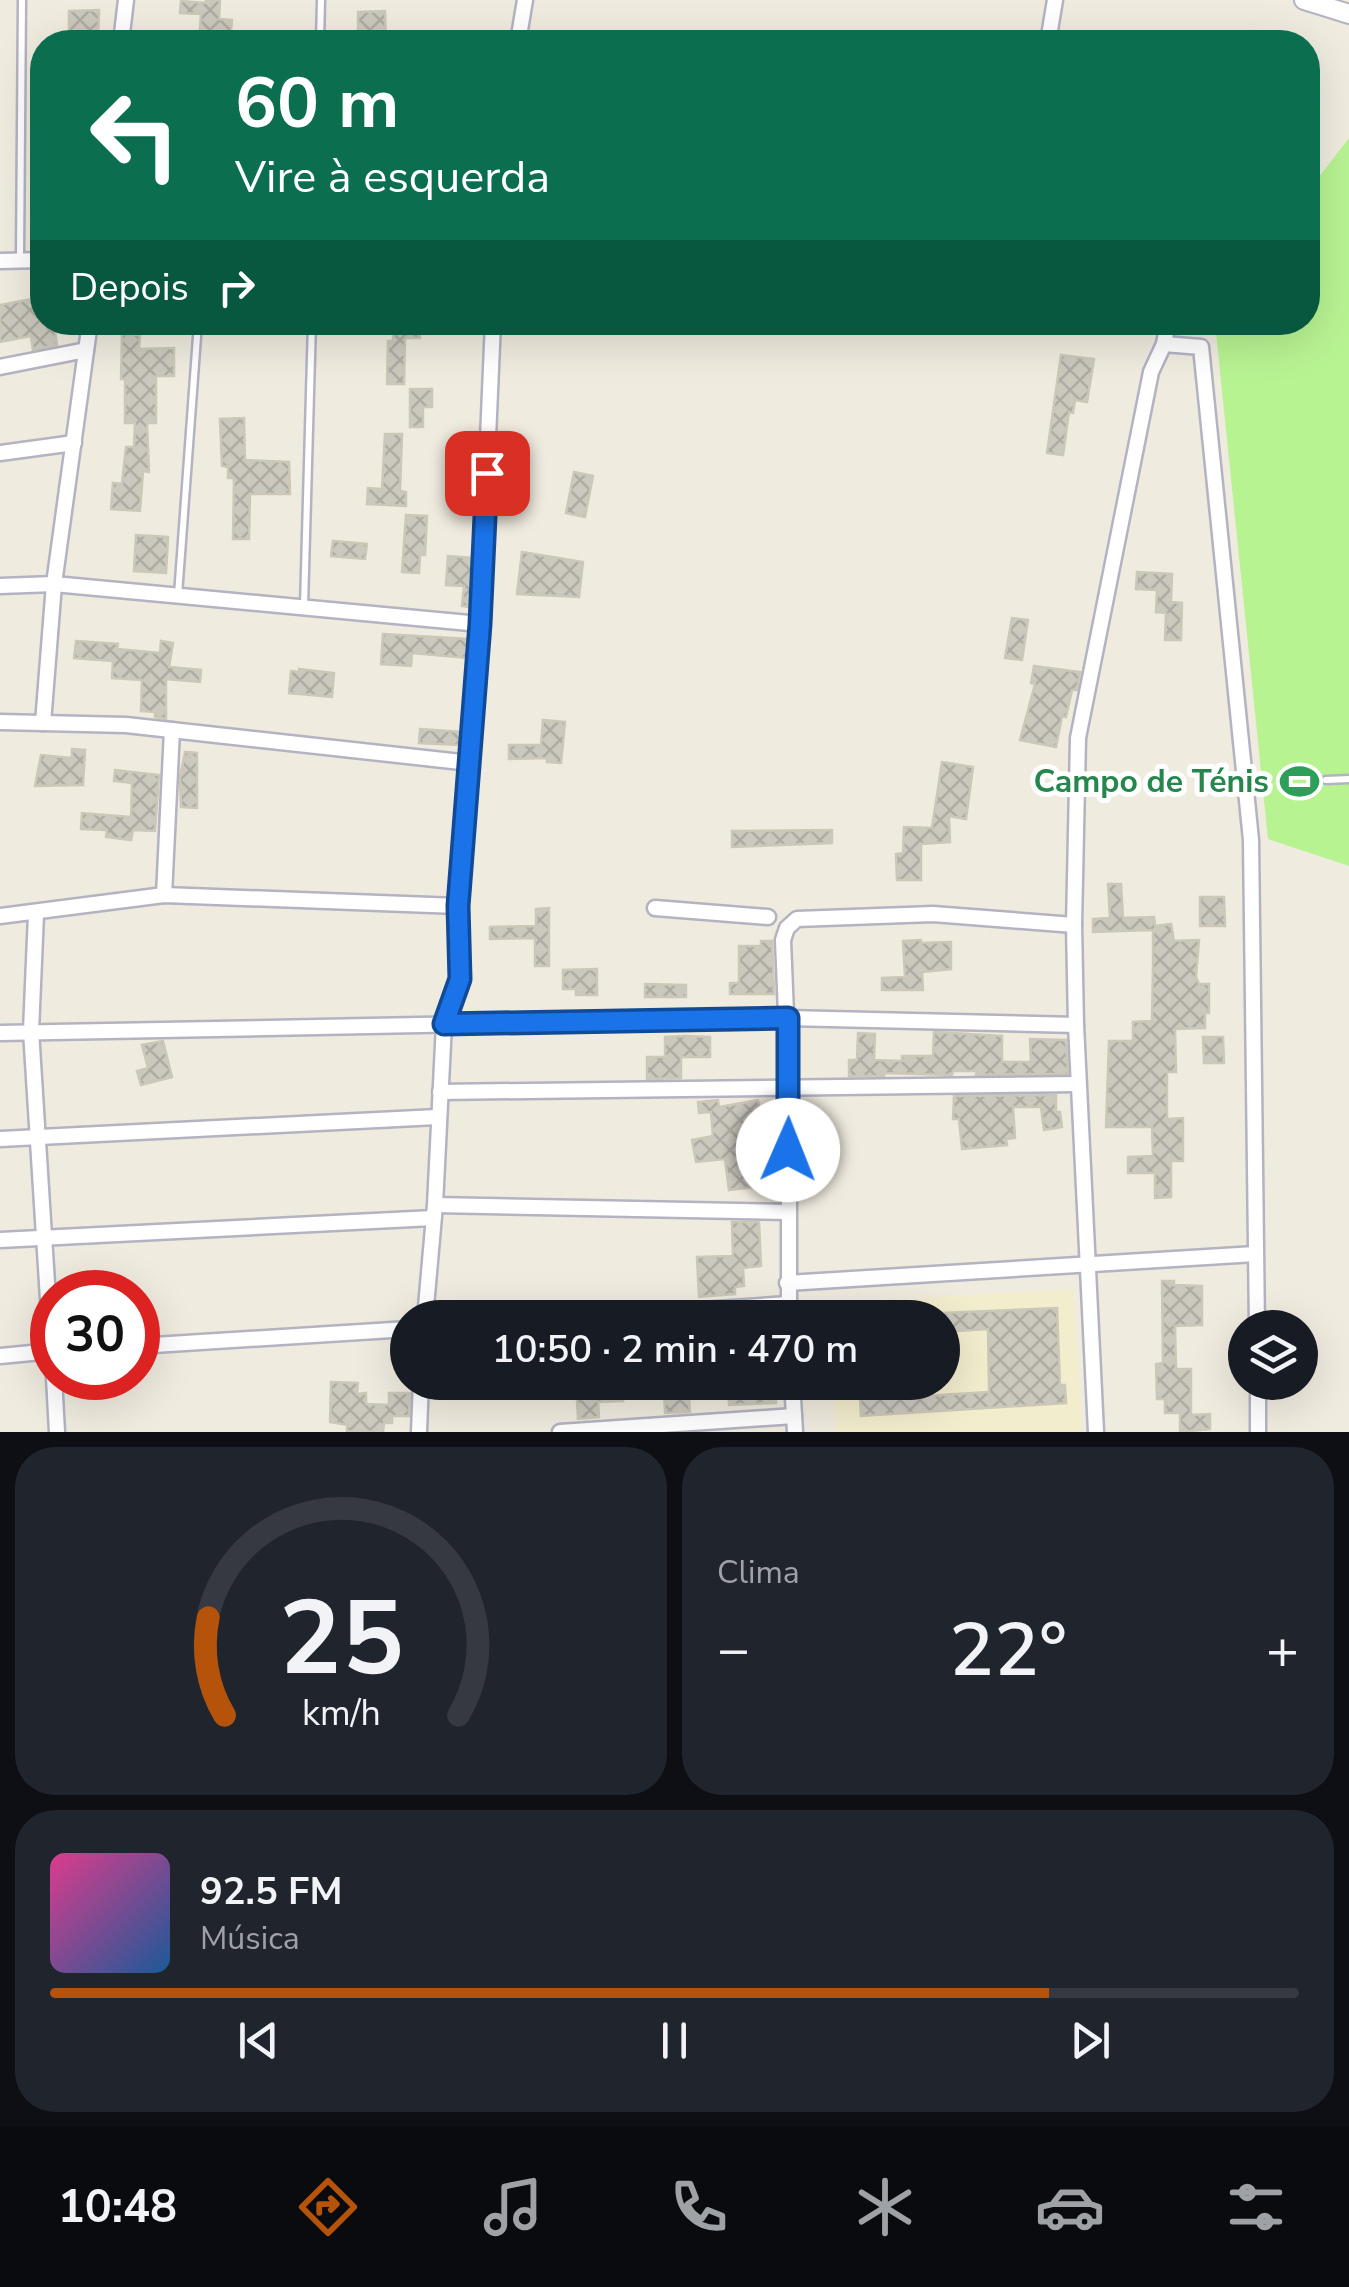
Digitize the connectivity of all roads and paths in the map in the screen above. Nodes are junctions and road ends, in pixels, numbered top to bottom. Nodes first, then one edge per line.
1 (22, 0) edge
2 (126, 0) edge
3 (321, 0) edge
4 (526, 0) edge
5 (1054, 0) edge
6 (1304, 0) edge
7 (1349, 14) edge
8 (122, 30) edge
9 (320, 30) edge
10 (520, 30) edge
11 (1050, 30) edge
12 (0, 261) edge
13 (20, 261) junction
14 (30, 261) edge
15 (88, 335) edge
16 (197, 335) edge
17 (312, 335) edge
18 (492, 335) edge
19 (1166, 335) edge
20 (1164, 344) junction
21 (86, 350) junction
22 (0, 367) edge
23 (74, 443) junction
24 (0, 453) edge
25 (54, 584) junction
26 (0, 586) edge
27 (178, 596) junction
28 (304, 608) junction
29 (480, 624) junction
30 (0, 722) edge
31 (43, 723) junction
32 (172, 730) junction
33 (470, 763) junction
34 (1326, 780) dead end
35 (1349, 780) edge
36 (164, 895) junction
37 (458, 906) junction
38 (655, 908) dead end
39 (36, 914) junction
40 (0, 916) edge
41 (768, 916) dead end
42 (1074, 925) junction
43 (788, 1018) junction
44 (444, 1024) junction
45 (1076, 1025) junction
46 (31, 1031) junction
47 (0, 1033) edge
48 (1078, 1084) junction
49 (790, 1088) junction
50 (440, 1092) junction
51 (437, 1117) junction
52 (38, 1136) junction
53 (0, 1139) edge
54 (434, 1211) junction
55 (788, 1212) junction
56 (44, 1235) junction
57 (0, 1240) edge
58 (1255, 1254) junction
59 (1086, 1267) junction
60 (46, 1270) edge
61 (788, 1283) junction
62 (426, 1300) edge
63 (789, 1300) edge
64 (1256, 1310) edge
65 (390, 1330) edge
66 (160, 1345) edge
67 (30, 1353) edge
68 (0, 1356) edge
69 (55, 1400) edge
70 (420, 1400) edge
71 (793, 1400) edge
72 (1258, 1400) edge
73 (794, 1416) junction
74 (57, 1432) edge
75 (419, 1432) edge
76 (560, 1432) edge
77 (795, 1432) edge
78 (1096, 1432) edge
79 (1258, 1432) edge

1 - 13 lane
2 - 8 street
3 - 9 lane
4 - 10 street
5 - 11 street
6 - 7 street
12 - 13 street
13 - 14 street
15 - 21 street
16 - 27 lane
17 - 28 lane
18 - 29 street
19 - 20 street
20 - 42 street
20 - 58 street
21 - 22 street
21 - 23 street
23 - 24 street
23 - 25 street
25 - 26 street
25 - 27 street
25 - 31 street
27 - 28 street
28 - 29 street
29 - 33 street
30 - 31 street
31 - 32 street
32 - 33 street
32 - 36 street
33 - 37 street
34 - 35 lane
36 - 37 street
36 - 39 street
37 - 44 street
38 - 41 street
39 - 40 street
39 - 46 street
42 - 43 street
42 - 45 street
43 - 44 street
43 - 45 street
43 - 49 street
44 - 46 street
44 - 50 street
45 - 48 street
46 - 47 street
46 - 52 street
48 - 49 street
48 - 59 street
49 - 50 street
49 - 55 street
50 - 51 street
51 - 52 street
51 - 54 street
52 - 53 street
52 - 56 street
54 - 55 street
54 - 56 street
54 - 62 street
55 - 61 street
56 - 57 street
56 - 60 street
58 - 59 street
58 - 64 street
59 - 61 street
59 - 78 street
61 - 63 street
65 - 66 street
67 - 68 street
69 - 74 street
70 - 75 street
71 - 73 street
72 - 79 street
73 - 76 street
73 - 77 street

